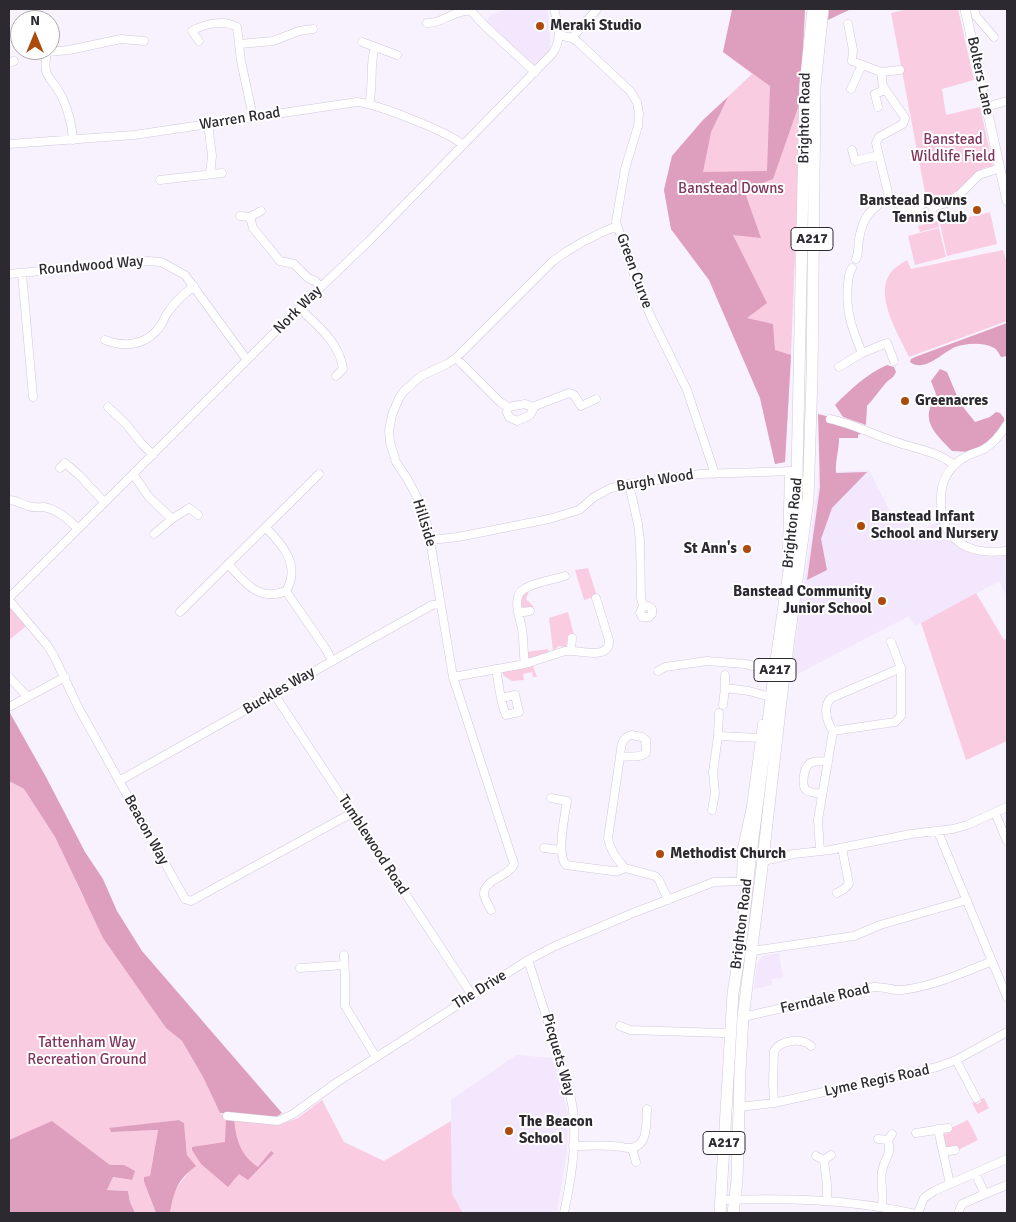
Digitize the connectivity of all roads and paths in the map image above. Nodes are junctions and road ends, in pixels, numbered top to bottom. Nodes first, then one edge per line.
1 (554, 9) edge
2 (597, 9) edge
3 (965, 9) edge
4 (974, 9) edge
5 (817, 11) edge
6 (427, 23) dead end
7 (848, 24) dead end
8 (313, 28) dead end
9 (192, 31) junction
10 (560, 35) junction
11 (184, 36) dead end
12 (994, 37) dead end
13 (572, 38) junction
14 (144, 41) dead end
15 (199, 41) dead end
16 (362, 42) dead end
17 (240, 44) junction
18 (375, 47) junction
19 (60, 50) edge
20 (398, 55) dead end
21 (843, 58) dead end
22 (45, 60) edge
23 (852, 60) junction
24 (862, 65) junction
25 (900, 70) dead end
26 (535, 72) junction
27 (880, 72) junction
28 (851, 90) dead end
29 (885, 90) junction
30 (1007, 101) edge
31 (369, 104) junction
32 (986, 106) junction
33 (878, 107) dead end
34 (253, 117) junction
35 (208, 124) junction
36 (73, 140) junction
37 (9, 144) edge
38 (463, 145) junction
39 (852, 150) dead end
40 (879, 155) junction
41 (1000, 168) junction
42 (222, 173) dead end
43 (210, 174) junction
44 (160, 180) dead end
45 (889, 198) junction
46 (1007, 202) edge
47 (261, 211) dead end
48 (240, 216) dead end
49 (250, 217) junction
50 (617, 226) junction
51 (22, 272) junction
52 (9, 274) edge
53 (194, 286) junction
54 (321, 287) junction
55 (299, 308) junction
56 (883, 335) dead end
57 (105, 340) dead end
58 (886, 343) junction
59 (862, 353) junction
60 (456, 358) junction
61 (247, 360) junction
62 (894, 361) dead end
63 (839, 367) dead end
64 (336, 376) dead end
65 (33, 397) dead end
66 (596, 399) dead end
67 (108, 407) dead end
68 (508, 407) junction
69 (532, 407) junction
70 (830, 419) dead end
71 (1007, 424) edge
72 (67, 454) dead end
73 (153, 455) junction
74 (953, 464) junction
75 (794, 471) junction
76 (133, 474) junction
77 (319, 474) dead end
78 (715, 474) junction
79 (629, 484) junction
80 (15, 498) edge
81 (104, 502) junction
82 (198, 515) dead end
83 (172, 518) junction
84 (266, 528) junction
85 (78, 529) junction
86 (154, 534) dead end
87 (431, 540) junction
88 (1007, 551) edge
89 (229, 565) junction
90 (565, 576) dead end
91 (286, 591) junction
92 (596, 598) dead end
93 (9, 599) edge
94 (440, 604) junction
95 (643, 606) dead end
96 (530, 611) dead end
97 (180, 612) dead end
98 (518, 613) junction
99 (572, 638) dead end
100 (891, 642) dead end
101 (571, 650) junction
102 (332, 661) junction
103 (525, 664) junction
104 (901, 668) junction
105 (496, 669) junction
106 (770, 670) junction
107 (658, 671) dead end
108 (725, 675) dead end
109 (9, 677) edge
110 (453, 677) junction
111 (65, 678) junction
112 (725, 688) junction
113 (274, 694) junction
114 (27, 696) junction
115 (766, 696) junction
116 (502, 698) dead end
117 (11, 706) dead end
118 (833, 731) junction
119 (718, 736) junction
120 (760, 738) junction
121 (620, 757) dead end
122 (828, 762) junction
123 (119, 781) junction
124 (822, 794) junction
125 (551, 798) dead end
126 (1007, 807) edge
127 (712, 810) dead end
128 (352, 813) junction
129 (995, 813) junction
130 (938, 832) junction
131 (1007, 841) edge
132 (544, 848) dead end
133 (842, 848) junction
134 (820, 851) junction
135 (561, 853) junction
136 (763, 857) junction
137 (625, 868) junction
138 (744, 880) junction
139 (837, 893) dead end
140 (668, 900) junction
141 (967, 900) junction
142 (491, 910) dead end
143 (746, 951) junction
144 (344, 954) dead end
145 (528, 960) junction
146 (992, 961) junction
147 (344, 965) junction
148 (299, 968) dead end
149 (472, 995) junction
150 (1007, 997) edge
151 (743, 1017) junction
152 (620, 1026) dead end
153 (1007, 1032) edge
154 (723, 1033) dead end
155 (811, 1046) dead end
156 (376, 1057) junction
157 (956, 1060) junction
158 (976, 1098) dead end
159 (774, 1103) junction
160 (739, 1107) junction
161 (647, 1109) dead end
162 (227, 1116) dead end
163 (948, 1128) dead end
164 (938, 1129) junction
165 (916, 1133) dead end
166 (878, 1139) dead end
167 (573, 1146) junction
168 (632, 1148) junction
169 (955, 1150) dead end
170 (943, 1152) junction
171 (831, 1155) dead end
172 (816, 1156) dead end
173 (1007, 1159) edge
174 (824, 1160) junction
175 (636, 1162) dead end
176 (976, 1173) junction
177 (950, 1184) junction
178 (1007, 1185) edge
179 (985, 1194) junction
180 (722, 1200) junction
181 (735, 1200) junction
182 (827, 1200) junction
183 (882, 1207) junction
184 (959, 1211) dead end
185 (564, 1213) edge
186 (720, 1213) edge
187 (733, 1213) edge
188 (911, 1213) edge
189 (918, 1213) edge

1 - 10 street
2 - 13 street
3 - 32 main road, Bolters Lane
4 - 12 street
5 - 75 highway, Brighton Road / A217
5 - 136 highway, Brighton Road / A217
6 - 26 street
7 - 23 street
8 - 17 street
9 - 11 street
9 - 15 street
9 - 17 street
10 - 13 street, Green Curve
10 - 26 street, Nork Way
13 - 50 street, Green Curve
14 - 19 street
16 - 18 street
17 - 34 street
18 - 20 street
18 - 31 street
21 - 23 street
22 - 36 street
23 - 24 street
24 - 27 street
24 - 28 street
25 - 27 street
26 - 38 street, Nork Way
27 - 29 street
29 - 33 street
29 - 40 street
30 - 32 street
31 - 34 street, Warren Road
31 - 38 street, Warren Road
32 - 41 main road, Bolters Lane
34 - 35 street, Warren Road
35 - 36 street, Warren Road
35 - 43 street
36 - 37 street, Warren Road
38 - 54 street, Nork Way
39 - 40 street
40 - 45 street
41 - 45 street
41 - 46 main road, Bolters Lane
42 - 43 street
43 - 44 street
45 - 59 street
47 - 49 street
48 - 49 street
49 - 54 street
50 - 60 street, Hillside
50 - 78 street, Green Curve
51 - 52 street, Roundwood Way
51 - 53 street, Roundwood Way
51 - 65 street
53 - 57 street
53 - 61 street, Roundwood Way
54 - 55 street, Nork Way
55 - 61 street, Nork Way
55 - 64 street
56 - 58 street
58 - 59 street
58 - 62 street
59 - 63 street
60 - 68 street
60 - 87 street, Hillside
61 - 73 street, Nork Way
66 - 69 street
67 - 73 street
68 - 69 street
68 - 69 street
70 - 74 street
71 - 74 street
72 - 81 street
73 - 76 street, Nork Way
74 - 88 street
75 - 78 street, Burgh Wood
75 - 106 street, Brighton Road
75 - 138 highway, Brighton Road / A217
76 - 81 street, Nork Way
76 - 83 street
77 - 84 street
78 - 79 street, Burgh Wood
79 - 87 street, Burgh Wood
79 - 95 street
80 - 85 street
81 - 85 street, Nork Way
82 - 83 street
83 - 86 street
84 - 89 street
84 - 91 street
85 - 93 street, Nork Way
87 - 94 street, Hillside
89 - 91 street
89 - 97 street
90 - 98 street
91 - 102 street
92 - 101 street
93 - 111 street, Beacon Way
94 - 102 street, Buckles Way
94 - 110 street, Hillside
96 - 98 street
98 - 103 street
99 - 101 street
100 - 104 street
101 - 103 street
102 - 113 street, Buckles Way
103 - 105 street
104 - 118 street
104 - 118 street
105 - 110 street
105 - 116 street
106 - 107 street
106 - 115 street, Brighton Road
108 - 112 street
109 - 114 street
110 - 142 street, Hillside
111 - 114 street
111 - 123 street, Beacon Way
112 - 115 street
112 - 119 street
113 - 123 street, Buckles Way
113 - 128 street, Tumblewood Road
114 - 117 street
115 - 120 street, Brighton Road
118 - 122 street
119 - 120 street
119 - 127 street
120 - 138 street, Brighton Road
121 - 137 street
122 - 124 street
122 - 124 street
123 - 128 street, Beacon Way
124 - 134 street
125 - 135 street
126 - 129 street
128 - 149 street, Tumblewood Road
129 - 130 street
129 - 131 street
130 - 133 street
130 - 141 street
132 - 135 street
133 - 134 street
133 - 139 street
134 - 136 street
135 - 137 street
136 - 143 highway, Brighton Road
137 - 140 street
138 - 140 street, The Drive
138 - 143 highway, Brighton Road / A217
140 - 145 street, The Drive
141 - 143 street
141 - 146 street
143 - 151 highway, Brighton Road / A217
143 - 180 highway, Brighton Road / A217
144 - 147 street
145 - 149 street, The Drive
145 - 167 street, Picquets Way
146 - 150 street
146 - 151 street, Ferndale Road
147 - 148 street
147 - 156 street
149 - 156 street, The Drive
151 - 160 highway, Brighton Road / A217
152 - 154 street
153 - 157 street, Lyme Regis Road
155 - 159 street
156 - 162 street, The Drive
157 - 158 street
157 - 159 street, Lyme Regis Road
159 - 160 street, Lyme Regis Road
160 - 181 highway, Brighton Road / A217
161 - 168 street
163 - 164 street
164 - 165 street
164 - 170 street
166 - 183 street
167 - 168 street
167 - 185 street, Picquets Way
168 - 175 street
169 - 170 street
170 - 177 street
171 - 174 street
172 - 174 street
173 - 176 street
174 - 182 street
176 - 177 street
176 - 179 street
177 - 189 street
178 - 179 street
179 - 184 street
180 - 181 street
180 - 186 highway, Brighton Road / A217
181 - 182 street
181 - 187 highway, Brighton Road / A217
182 - 183 street
183 - 188 street

